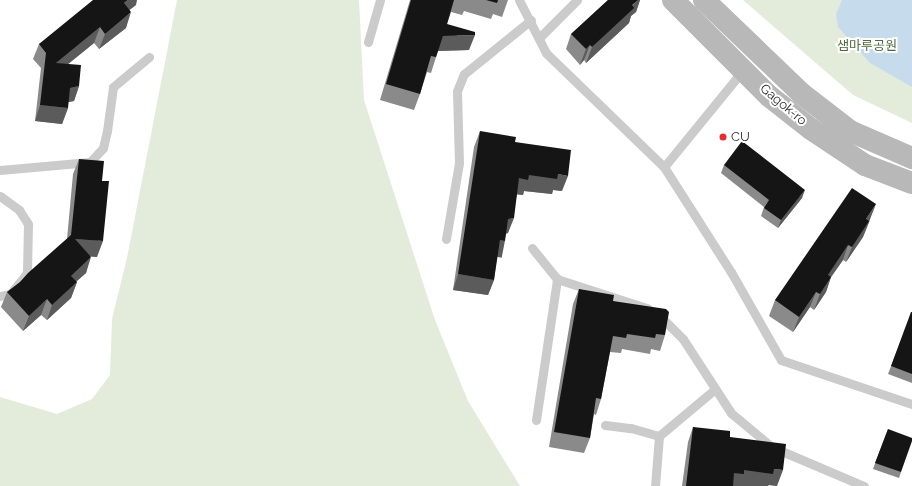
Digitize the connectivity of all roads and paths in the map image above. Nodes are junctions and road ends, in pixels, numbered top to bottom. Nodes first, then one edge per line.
1 (380, 0) edge
2 (519, 0) edge
3 (577, 0) edge
4 (673, 0) edge
5 (704, 0) edge
6 (531, 20) junction
7 (539, 38) junction
8 (368, 42) dead end
9 (149, 57) dead end
10 (743, 70) junction
11 (912, 158) edge
12 (664, 167) junction
13 (0, 170) edge
14 (912, 183) edge
15 (0, 196) edge
16 (446, 239) dead end
17 (532, 248) dead end
18 (557, 279) junction
19 (0, 296) edge
20 (715, 389) junction
21 (912, 404) edge
22 (536, 420) dead end
23 (605, 425) dead end
24 (659, 436) junction
25 (655, 486) edge
26 (864, 486) edge

1 - 8 lane
2 - 6 lane
3 - 7 lane
4 - 10 street, Gagok-ro
5 - 11 street, Gagok-ro
6 - 7 lane
6 - 16 lane
7 - 12 lane
9 - 13 lane
10 - 12 lane
10 - 14 street, Gagok-ro
12 - 21 lane
15 - 19 lane
17 - 18 lane
18 - 20 lane
18 - 22 lane
20 - 24 lane
20 - 26 lane
23 - 24 lane
24 - 25 lane

